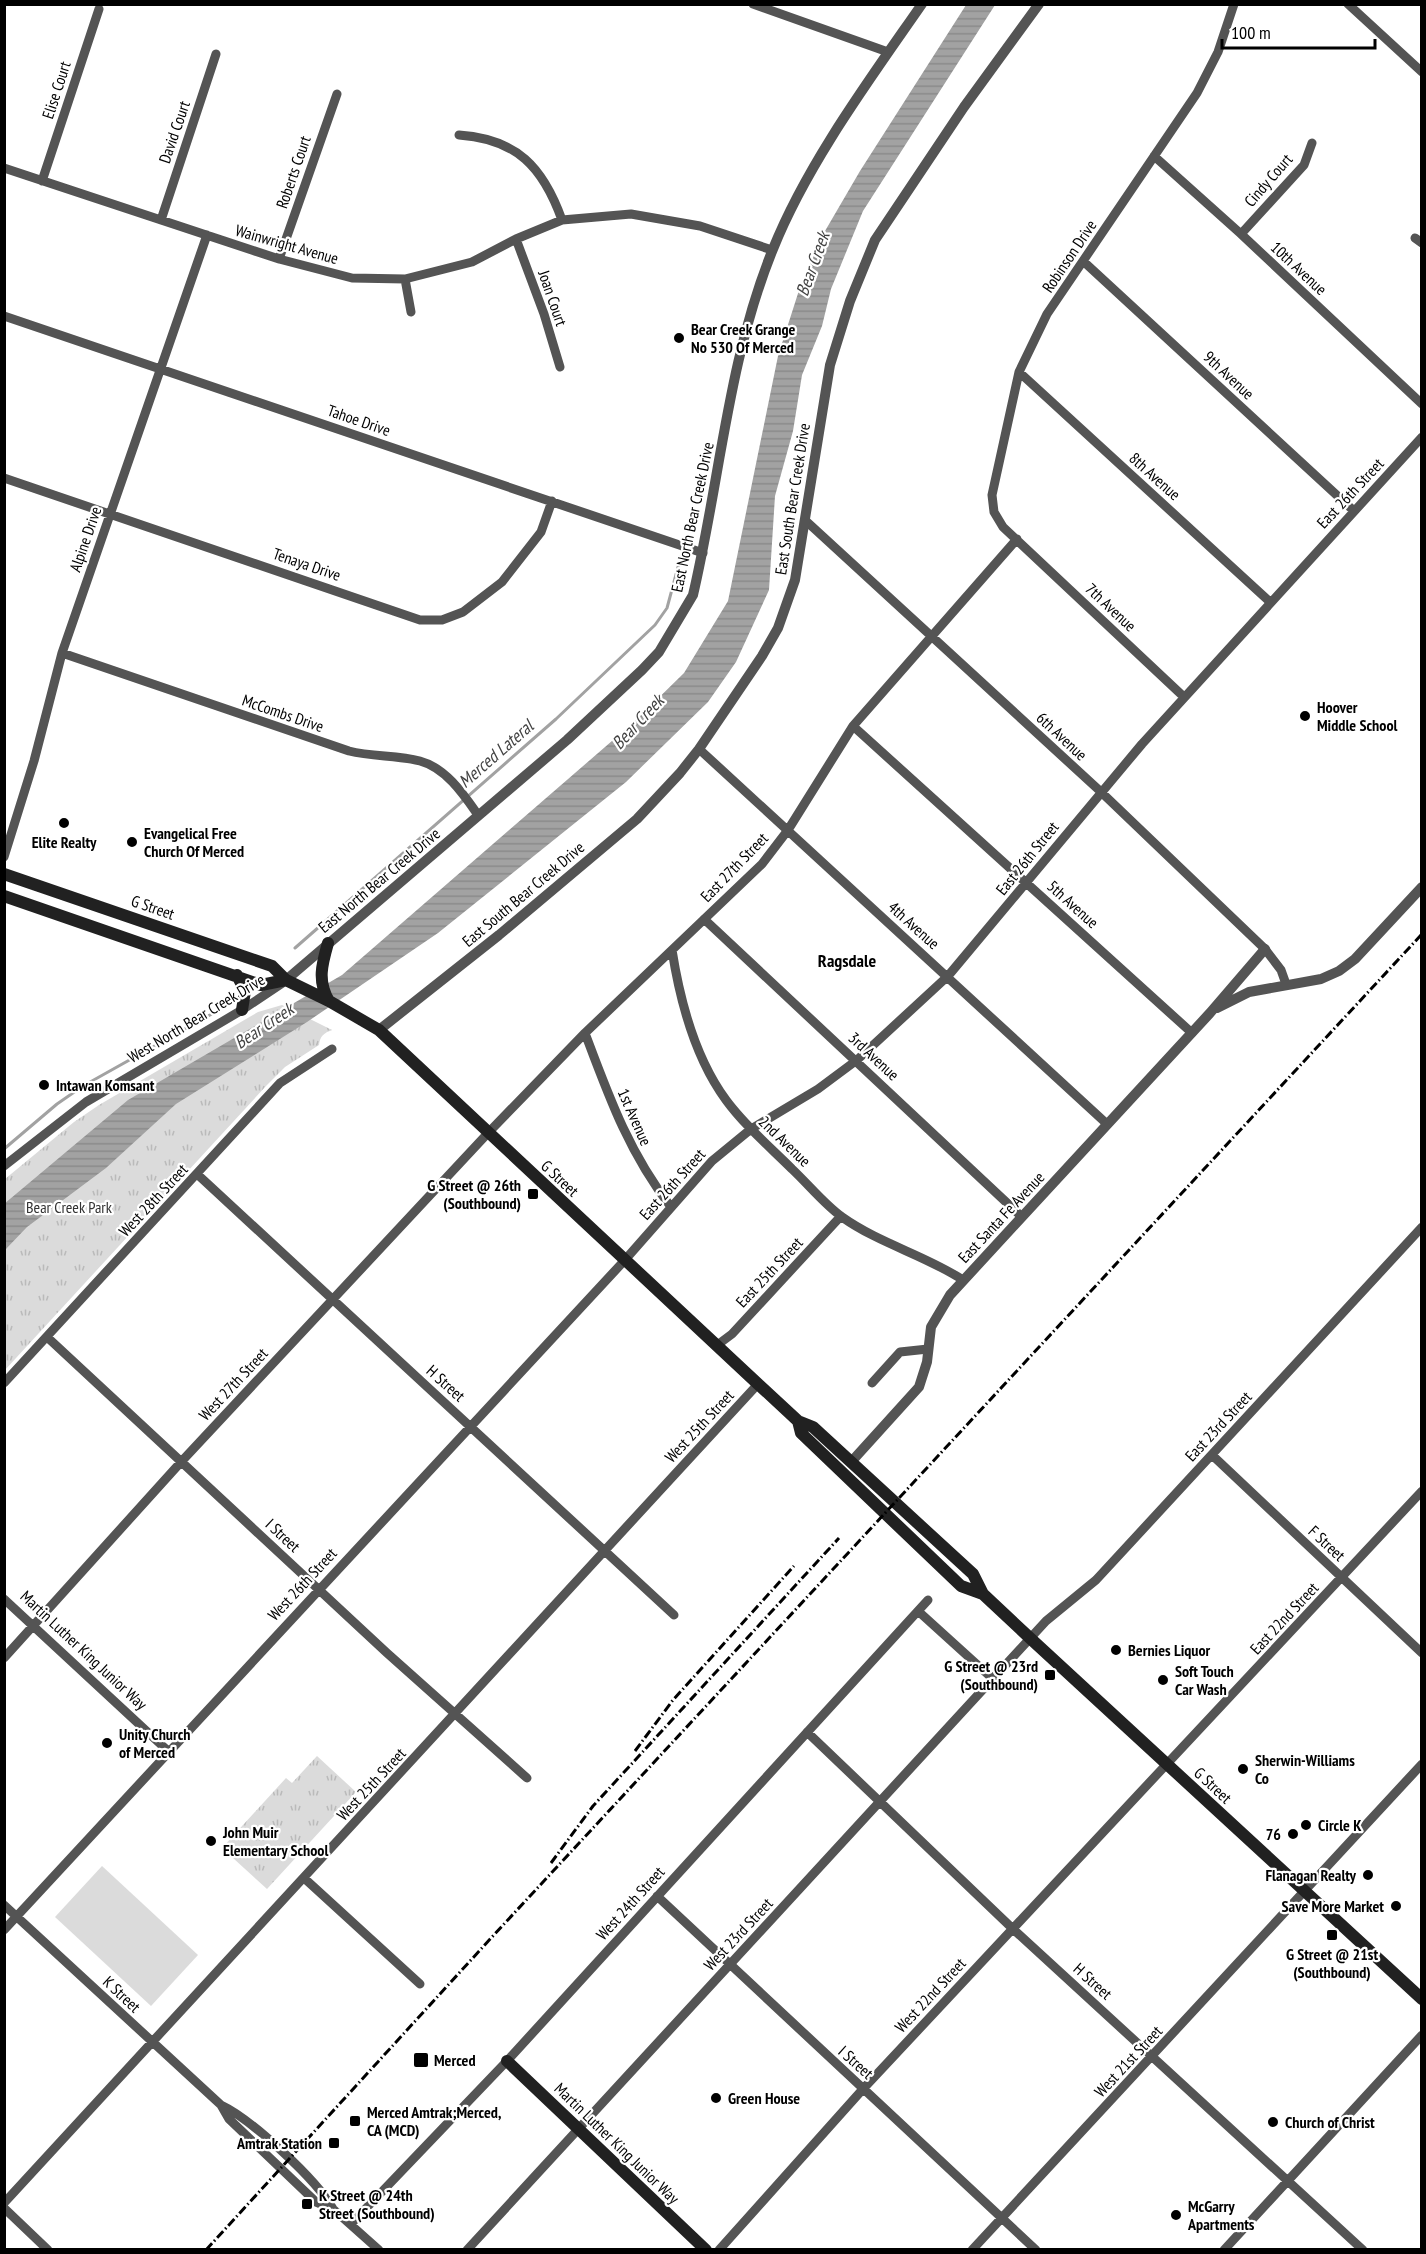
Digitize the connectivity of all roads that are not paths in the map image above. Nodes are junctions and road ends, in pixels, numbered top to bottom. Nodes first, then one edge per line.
1 (753, 4) edge
2 (922, 4) edge
3 (1039, 4) edge
4 (1234, 4) edge
5 (1348, 4) edge
6 (99, 9) dead end
7 (888, 52) junction
8 (216, 54) dead end
9 (1422, 72) edge
10 (337, 94) dead end
11 (459, 135) dead end
12 (1312, 143) dead end
13 (1154, 156) junction
14 (4, 168) edge
15 (42, 181) junction
16 (161, 220) junction
17 (562, 220) junction
18 (1241, 234) junction
19 (207, 235) junction
20 (516, 239) junction
21 (772, 250) junction
22 (279, 259) junction
23 (1083, 261) junction
24 (405, 279) junction
25 (411, 312) dead end
26 (4, 316) edge
27 (560, 367) dead end
28 (160, 368) junction
29 (1019, 372) junction
30 (1422, 404) edge
31 (1422, 437) edge
32 (4, 478) edge
33 (552, 501) junction
34 (1354, 511) junction
35 (110, 513) junction
36 (806, 520) junction
37 (1017, 538) junction
38 (703, 553) junction
39 (1270, 602) junction
40 (931, 635) junction
41 (62, 653) junction
42 (1184, 697) junction
43 (853, 726) junction
44 (699, 748) junction
45 (1101, 791) junction
46 (475, 810) junction
47 (788, 830) junction
48 (4, 856) edge
49 (4, 874) edge
50 (1027, 882) junction
51 (1422, 887) edge
52 (4, 896) edge
53 (704, 919) junction
54 (328, 943) junction
55 (1265, 949) junction
56 (672, 950) junction
57 (237, 975) junction
58 (948, 976) junction
59 (286, 980) junction
60 (1286, 984) junction
61 (330, 1000) junction
62 (242, 1010) junction
63 (1210, 1013) junction
64 (379, 1030) junction
65 (585, 1033) junction
66 (1192, 1033) junction
67 (332, 1048) dead end
68 (857, 1060) junction
69 (1107, 1124) junction
70 (751, 1129) junction
71 (488, 1133) junction
72 (4, 1166) edge
73 (197, 1174) junction
74 (671, 1207) junction
75 (841, 1216) junction
76 (1022, 1217) junction
77 (1422, 1227) edge
78 (624, 1260) junction
79 (963, 1280) junction
80 (333, 1298) junction
81 (47, 1337) junction
82 (716, 1346) junction
83 (928, 1349) junction
84 (4, 1383) edge
85 (872, 1383) dead end
86 (758, 1384) junction
87 (798, 1421) junction
88 (470, 1425) junction
89 (1212, 1455) junction
90 (852, 1461) junction
91 (181, 1462) junction
92 (1422, 1491) edge
93 (606, 1550) junction
94 (1342, 1578) junction
95 (318, 1589) junction
96 (983, 1594) junction
97 (4, 1599) edge
98 (928, 1600) dead end
99 (918, 1611) junction
100 (674, 1615) dead end
101 (34, 1626) junction
102 (1030, 1639) junction
103 (1422, 1653) edge
104 (4, 1658) edge
105 (993, 1679) junction
106 (456, 1714) junction
107 (807, 1732) junction
108 (168, 1751) junction
109 (1167, 1764) junction
110 (1422, 1764) edge
111 (527, 1778) dead end
112 (879, 1803) junction
113 (304, 1878) junction
114 (1304, 1890) junction
115 (657, 1896) junction
116 (4, 1905) edge
117 (17, 1917) junction
118 (1012, 1929) junction
119 (4, 1930) edge
120 (730, 1964) junction
121 (420, 1984) dead end
122 (1422, 1999) edge
123 (1422, 2035) edge
124 (152, 2042) junction
125 (1153, 2056) junction
126 (507, 2061) junction
127 (863, 2089) junction
128 (578, 2128) junction
129 (1289, 2180) junction
130 (4, 2203) edge
131 (4, 2208) edge
132 (1001, 2218) junction
133 (351, 2224) junction
134 (48, 2250) edge
135 (379, 2250) edge
136 (467, 2250) edge
137 (706, 2250) edge
138 (719, 2250) edge
139 (972, 2250) edge
140 (1036, 2250) edge
141 (1224, 2250) edge
142 (1363, 2250) edge

1 - 7 street
2 - 7 street, East North Bear Creek Drive
3 - 36 street, East South Bear Creek Drive
4 - 13 street, Robinson Drive
5 - 9 street
6 - 15 street, Elise Court
7 - 21 street, East North Bear Creek Drive
8 - 16 street, David Court
10 - 22 street, Roberts Court
11 - 17 street
12 - 18 street, Cindy Court
13 - 18 street, 10th Avenue
13 - 23 street, Robinson Drive
14 - 15 street, Wainwright Avenue
15 - 16 street, Wainwright Avenue
16 - 19 street, Wainwright Avenue
17 - 20 street, Wainwright Avenue
17 - 21 street, Wainwright Avenue
18 - 30 street, 10th Avenue
19 - 22 street, Wainwright Avenue
19 - 28 street, Alpine Drive
20 - 24 street, Wainwright Avenue
20 - 27 street, Joan Court
21 - 38 street, East North Bear Creek Drive
22 - 24 street, Wainwright Avenue
23 - 29 street, Robinson Drive
23 - 34 street, 9th Avenue
24 - 25 street
26 - 28 street, Tahoe Drive
28 - 33 street, Tahoe Drive
28 - 35 street, Alpine Drive
29 - 37 street, Robinson Drive
29 - 39 street, 8th Avenue
31 - 34 street, East 26th Street
32 - 35 street, Tenaya Drive
33 - 35 street, Tenaya Drive
33 - 38 street, Tahoe Drive
34 - 39 street, East 26th Street
35 - 41 street, Alpine Drive
36 - 40 street, 6th Avenue
36 - 44 street, East South Bear Creek Drive
37 - 40 street, East 27th Street
37 - 42 street, 7th Avenue
38 - 46 street, East North Bear Creek Drive
39 - 42 street, East 26th Street
40 - 43 street, East 27th Street
40 - 45 street, 6th Avenue
41 - 46 street, McCombs Drive
41 - 48 street, Alpine Drive
42 - 45 street, East 26th Street
43 - 47 street, East 27th Street
43 - 50 street, 5th Avenue
44 - 47 street, 4th Avenue
44 - 64 street, East South Bear Creek Drive
45 - 50 street, East 26th Street
45 - 55 street, 6th Avenue
46 - 54 street, East North Bear Creek Drive
47 - 53 street, East 27th Street
47 - 58 street, 4th Avenue
49 - 59 main road, G Street
50 - 58 street, East 26th Street
50 - 66 street, 5th Avenue
51 - 60 street, East Santa Fe Avenue
52 - 57 main road, G Street
53 - 56 street, East 27th Street
53 - 68 street, 3rd Avenue
54 - 59 street, East North Bear Creek Drive
54 - 61 main road
55 - 60 street, 6th Avenue
55 - 63 street, East Santa Fe Avenue
56 - 65 street, East 27th Street
56 - 70 street, 2nd Avenue
57 - 59 main road, G Street
57 - 62 main road
58 - 68 street, East 26th Street
58 - 69 street, 4th Avenue
59 - 61 main road, G Street
59 - 62 street, West North Bear Creek Drive
60 - 63 street, East Santa Fe Avenue
61 - 64 main road, G Street
62 - 72 street, West North Bear Creek Drive
63 - 66 street, East Santa Fe Avenue
64 - 71 main road, G Street
65 - 71 street, East 27th Street
65 - 74 street, 1st Avenue
66 - 69 street, East Santa Fe Avenue
67 - 73 street, West 28th Street
68 - 70 street, East 26th Street
68 - 76 street, 3rd Avenue
69 - 76 street, East Santa Fe Avenue
70 - 74 street, East 26th Street
70 - 75 street, 2nd Avenue
71 - 78 main road, G Street
71 - 80 street, West 27th Street
73 - 80 street, H Street
73 - 81 street, West 28th Street
74 - 78 street, East 26th Street
75 - 79 street, 2nd Avenue
75 - 82 street, East 25th Street
76 - 79 street, East Santa Fe Avenue
77 - 89 street, East 23rd Street
78 - 82 main road, G Street
78 - 88 street, West 26th Street
79 - 83 street, East Santa Fe Avenue
80 - 88 street, H Street
80 - 91 street, West 27th Street
81 - 84 street, West 28th Street
81 - 91 street, I Street
82 - 86 main road, G Street
83 - 85 street
83 - 90 street, East Santa Fe Avenue
86 - 87 main road, G Street
86 - 93 street, West 25th Street
87 - 90 main road, G Street
87 - 96 main road, G Street
88 - 93 street, H Street
88 - 95 street, West 26th Street
89 - 94 street, F Street
89 - 102 street, East 23rd Street
90 - 96 main road, G Street
91 - 95 street, I Street
91 - 101 street, West 27th Street
92 - 94 street, East 22nd Street
93 - 100 street, H Street
93 - 106 street, West 25th Street
94 - 103 street, F Street
94 - 109 street, East 22nd Street
95 - 106 street, I Street
95 - 108 street, West 26th Street
96 - 102 main road, G Street
97 - 101 street, Martin Luther King Junior Way
98 - 99 street, West 24th Street
99 - 105 street
99 - 107 street, West 24th Street
101 - 104 street, West 27th Street
101 - 108 street, Martin Luther King Junior Way
102 - 105 street, West 23rd Street
102 - 109 main road, G Street
105 - 112 street, West 23rd Street
106 - 111 street, I Street
106 - 113 street, West 25th Street
107 - 112 street, H Street
107 - 115 street, West 24th Street
108 - 117 street, West 26th Street
109 - 114 main road, G Street
109 - 118 street, West 22nd Street
110 - 114 street, West 21st Street
112 - 118 street, H Street
112 - 120 street, West 23rd Street
113 - 121 street
113 - 124 street, West 25th Street
114 - 122 main road, G Street
114 - 125 street, West 21st Street
115 - 120 street, I Street
115 - 126 street, West 24th Street
116 - 117 street, K Street
117 - 119 street, West 26th Street
117 - 124 street, K Street
118 - 125 street, H Street
118 - 127 street, West 22nd Street
120 - 127 street, I Street
120 - 128 street, West 23rd Street
123 - 129 street
124 - 130 street, West 25th Street
124 - 133 street, K Street
125 - 129 street, H Street
125 - 132 street, West 21st Street
126 - 128 main road, Martin Luther King Junior Way
126 - 133 street, West 24th Street
127 - 132 street, I Street
127 - 138 street, West 22nd Street
128 - 136 street, West 23rd Street
128 - 137 main road, Martin Luther King Junior Way
129 - 141 street
129 - 142 street, H Street
131 - 134 street
132 - 139 street, West 21st Street
132 - 140 street, I Street
133 - 135 street, K Street

